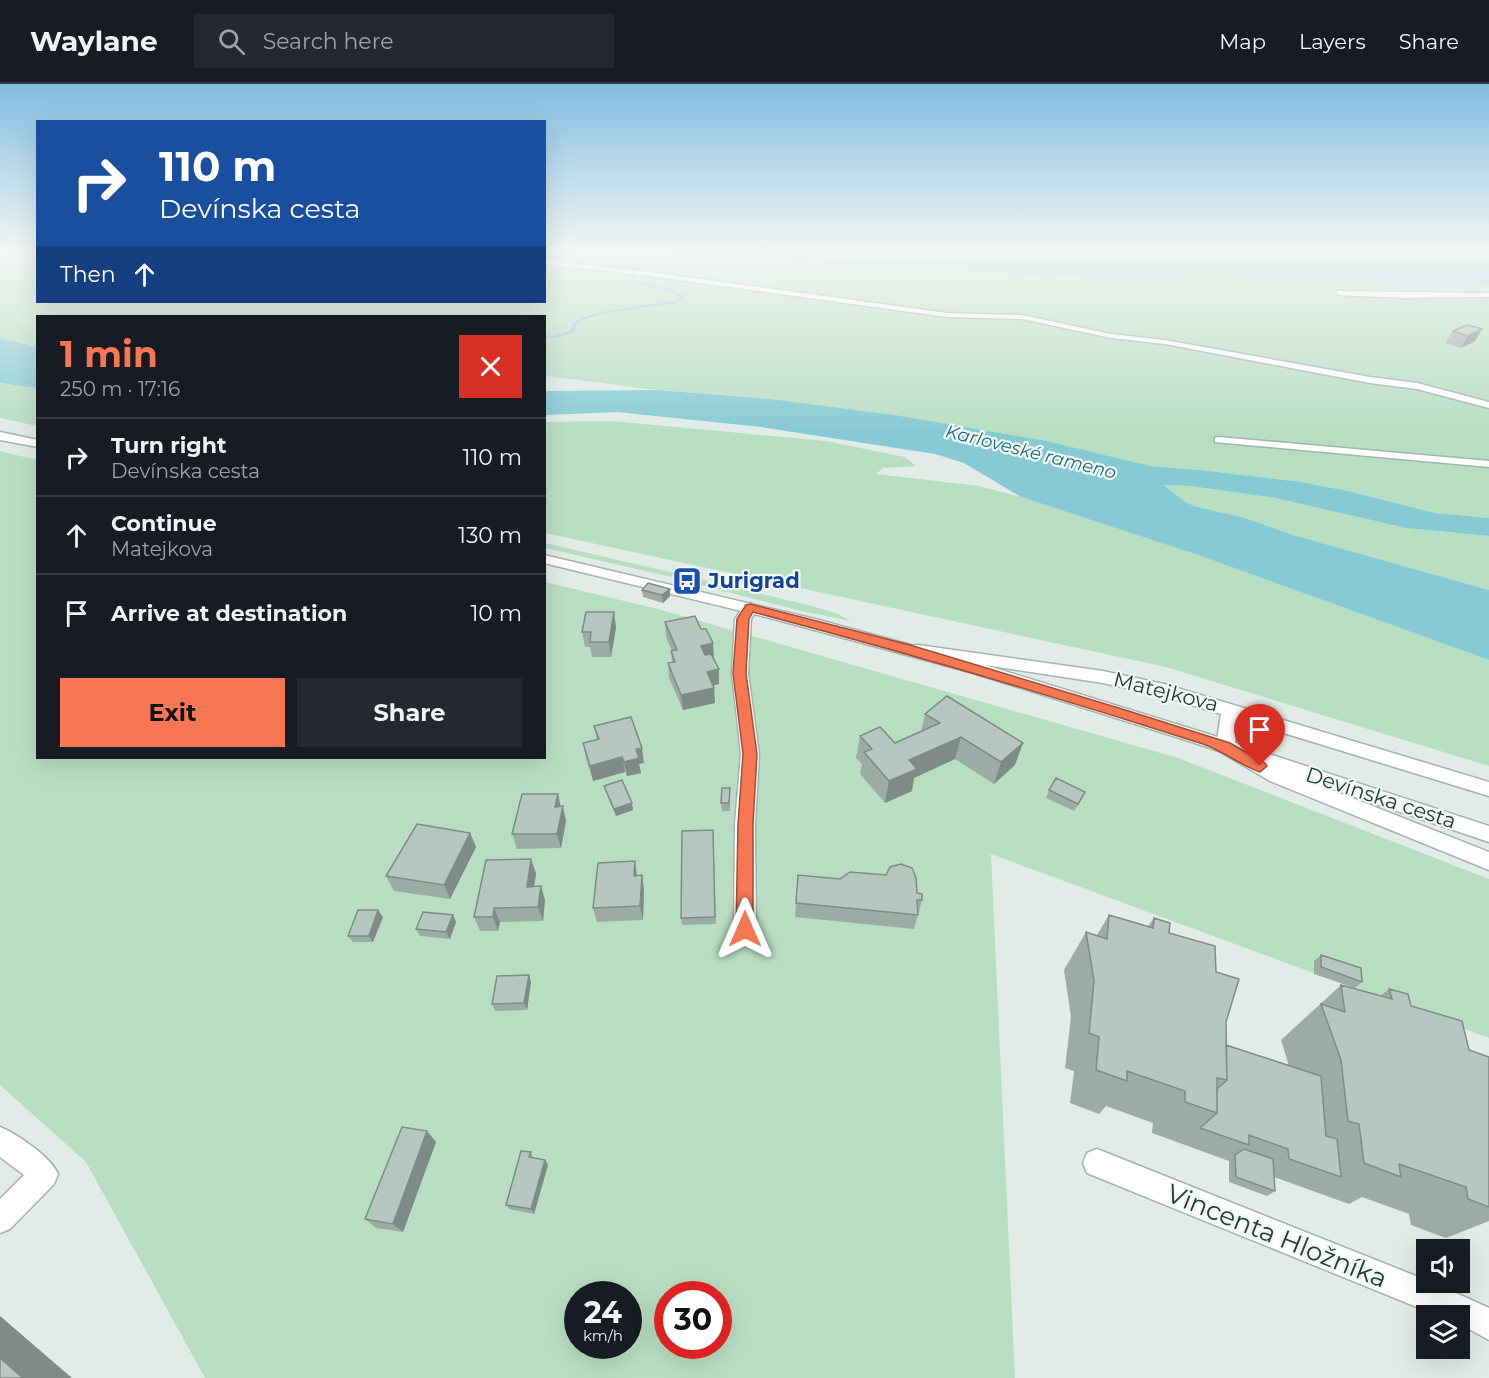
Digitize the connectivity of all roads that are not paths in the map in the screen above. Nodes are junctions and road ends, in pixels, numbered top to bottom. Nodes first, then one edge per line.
1 (921, 311) edge
2 (1489, 405) edge
3 (0, 436) edge
4 (1218, 440) dead end
5 (36, 444) edge
6 (1489, 464) edge
7 (546, 559) edge
8 (750, 608) junction
9 (906, 648) junction
10 (1232, 709) junction
11 (1225, 746) junction
12 (1489, 789) edge
13 (1489, 834) edge
14 (1489, 861) edge
15 (745, 929) dead end
16 (0, 1140) edge
17 (1097, 1164) dead end
18 (0, 1219) edge
19 (1489, 1325) edge

1 - 2 lane
3 - 5 street
4 - 6 lane
7 - 8 street, Devínska cesta
8 - 9 street, Devínska cesta
8 - 15 street
9 - 10 street, Matejkova
9 - 11 street, Devínska cesta
10 - 11 street
10 - 12 street, Matejkova
11 - 13 street, Devínska cesta
11 - 14 street, Matejkova
16 - 18 street
17 - 19 street, Vincenta Hložníka

